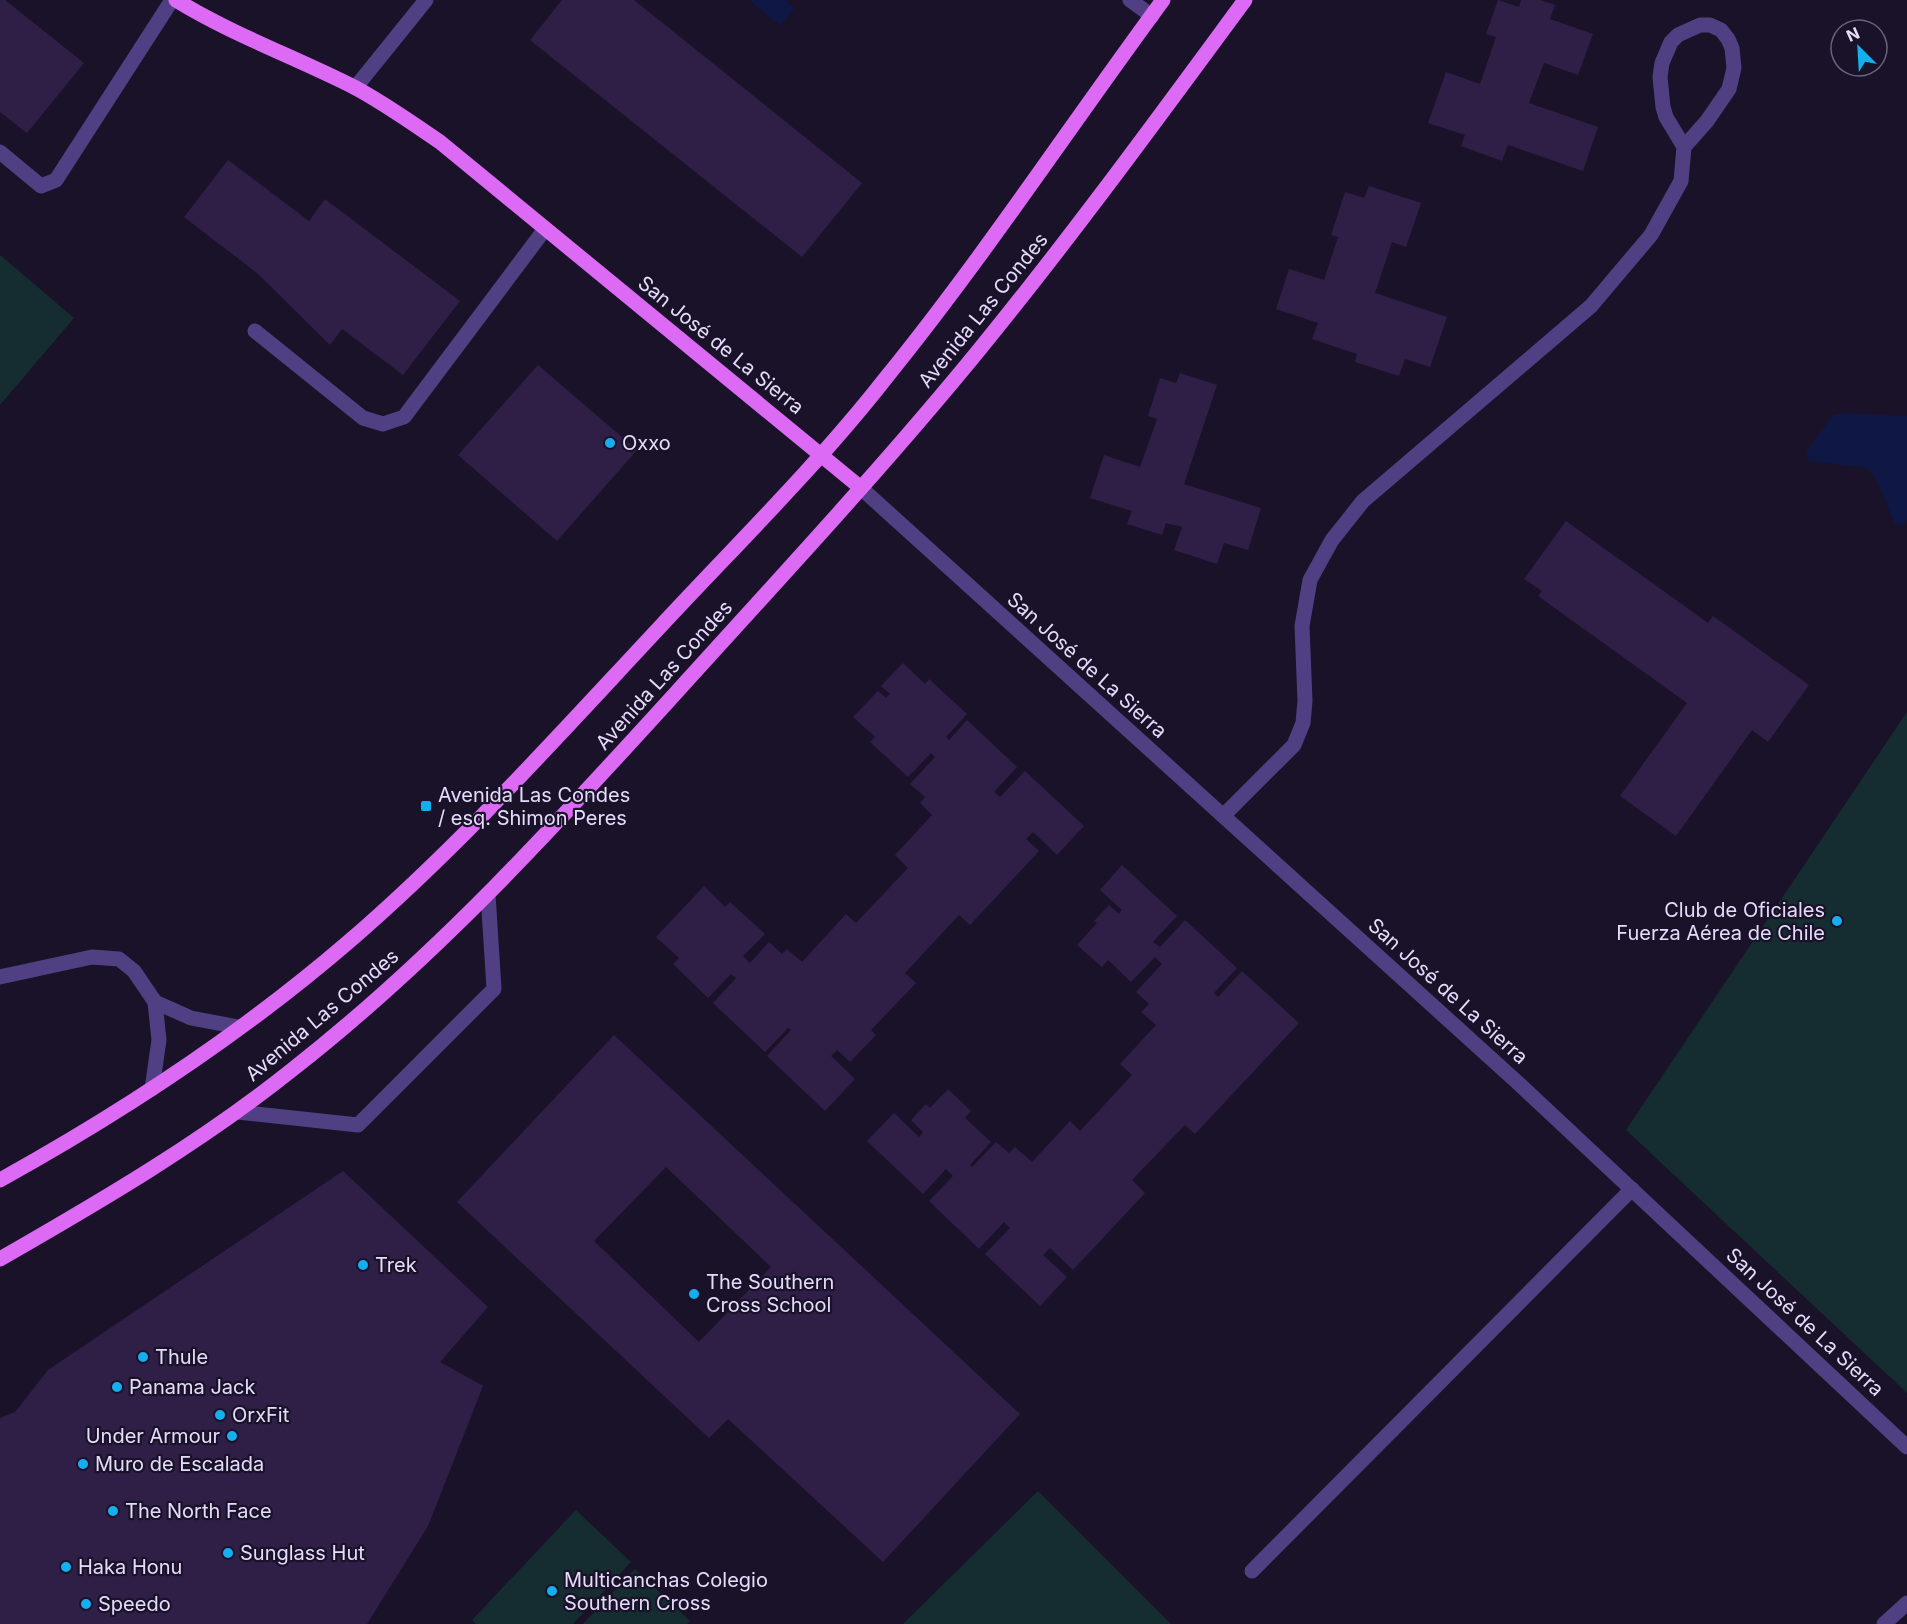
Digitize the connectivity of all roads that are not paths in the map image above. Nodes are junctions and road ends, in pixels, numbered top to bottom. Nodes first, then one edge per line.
1 (174, 0) edge
2 (426, 0) edge
3 (1130, 0) edge
4 (1163, 0) edge
5 (1245, 0) edge
6 (1152, 16) junction
7 (355, 88) junction
8 (1684, 147) junction
9 (0, 152) edge
10 (545, 229) junction
11 (255, 331) dead end
12 (821, 454) junction
13 (861, 488) junction
14 (1223, 816) junction
15 (488, 894) junction
16 (0, 977) edge
17 (155, 1002) junction
18 (238, 1027) junction
19 (152, 1089) junction
20 (237, 1112) junction
21 (0, 1180) edge
22 (1632, 1189) junction
23 (0, 1259) edge
24 (1907, 1447) edge
25 (1252, 1571) dead end
26 (1907, 1603) edge
27 (1884, 1624) edge

1 - 7 main road, San José de La Sierra
1 - 9 street
2 - 7 street
3 - 6 street
4 - 6 main road, Avenida Las Condes
5 - 13 main road, Avenida Las Condes
6 - 12 main road, Avenida Las Condes
7 - 10 main road, San José de La Sierra
8 - 8 street
8 - 14 street
10 - 11 street
10 - 12 main road, San José de La Sierra
12 - 13 main road, San José de La Sierra
12 - 18 main road, Avenida Las Condes
13 - 14 street, San José de La Sierra
13 - 15 main road, Avenida Las Condes
14 - 22 street, San José de La Sierra
15 - 20 main road, Avenida Las Condes
15 - 20 street
16 - 17 street
17 - 18 street
17 - 19 street
18 - 19 main road, Avenida Las Condes
19 - 21 main road, Avenida Las Condes
20 - 23 main road, Avenida Las Condes
22 - 24 street, San José de La Sierra
22 - 25 street
26 - 27 street

